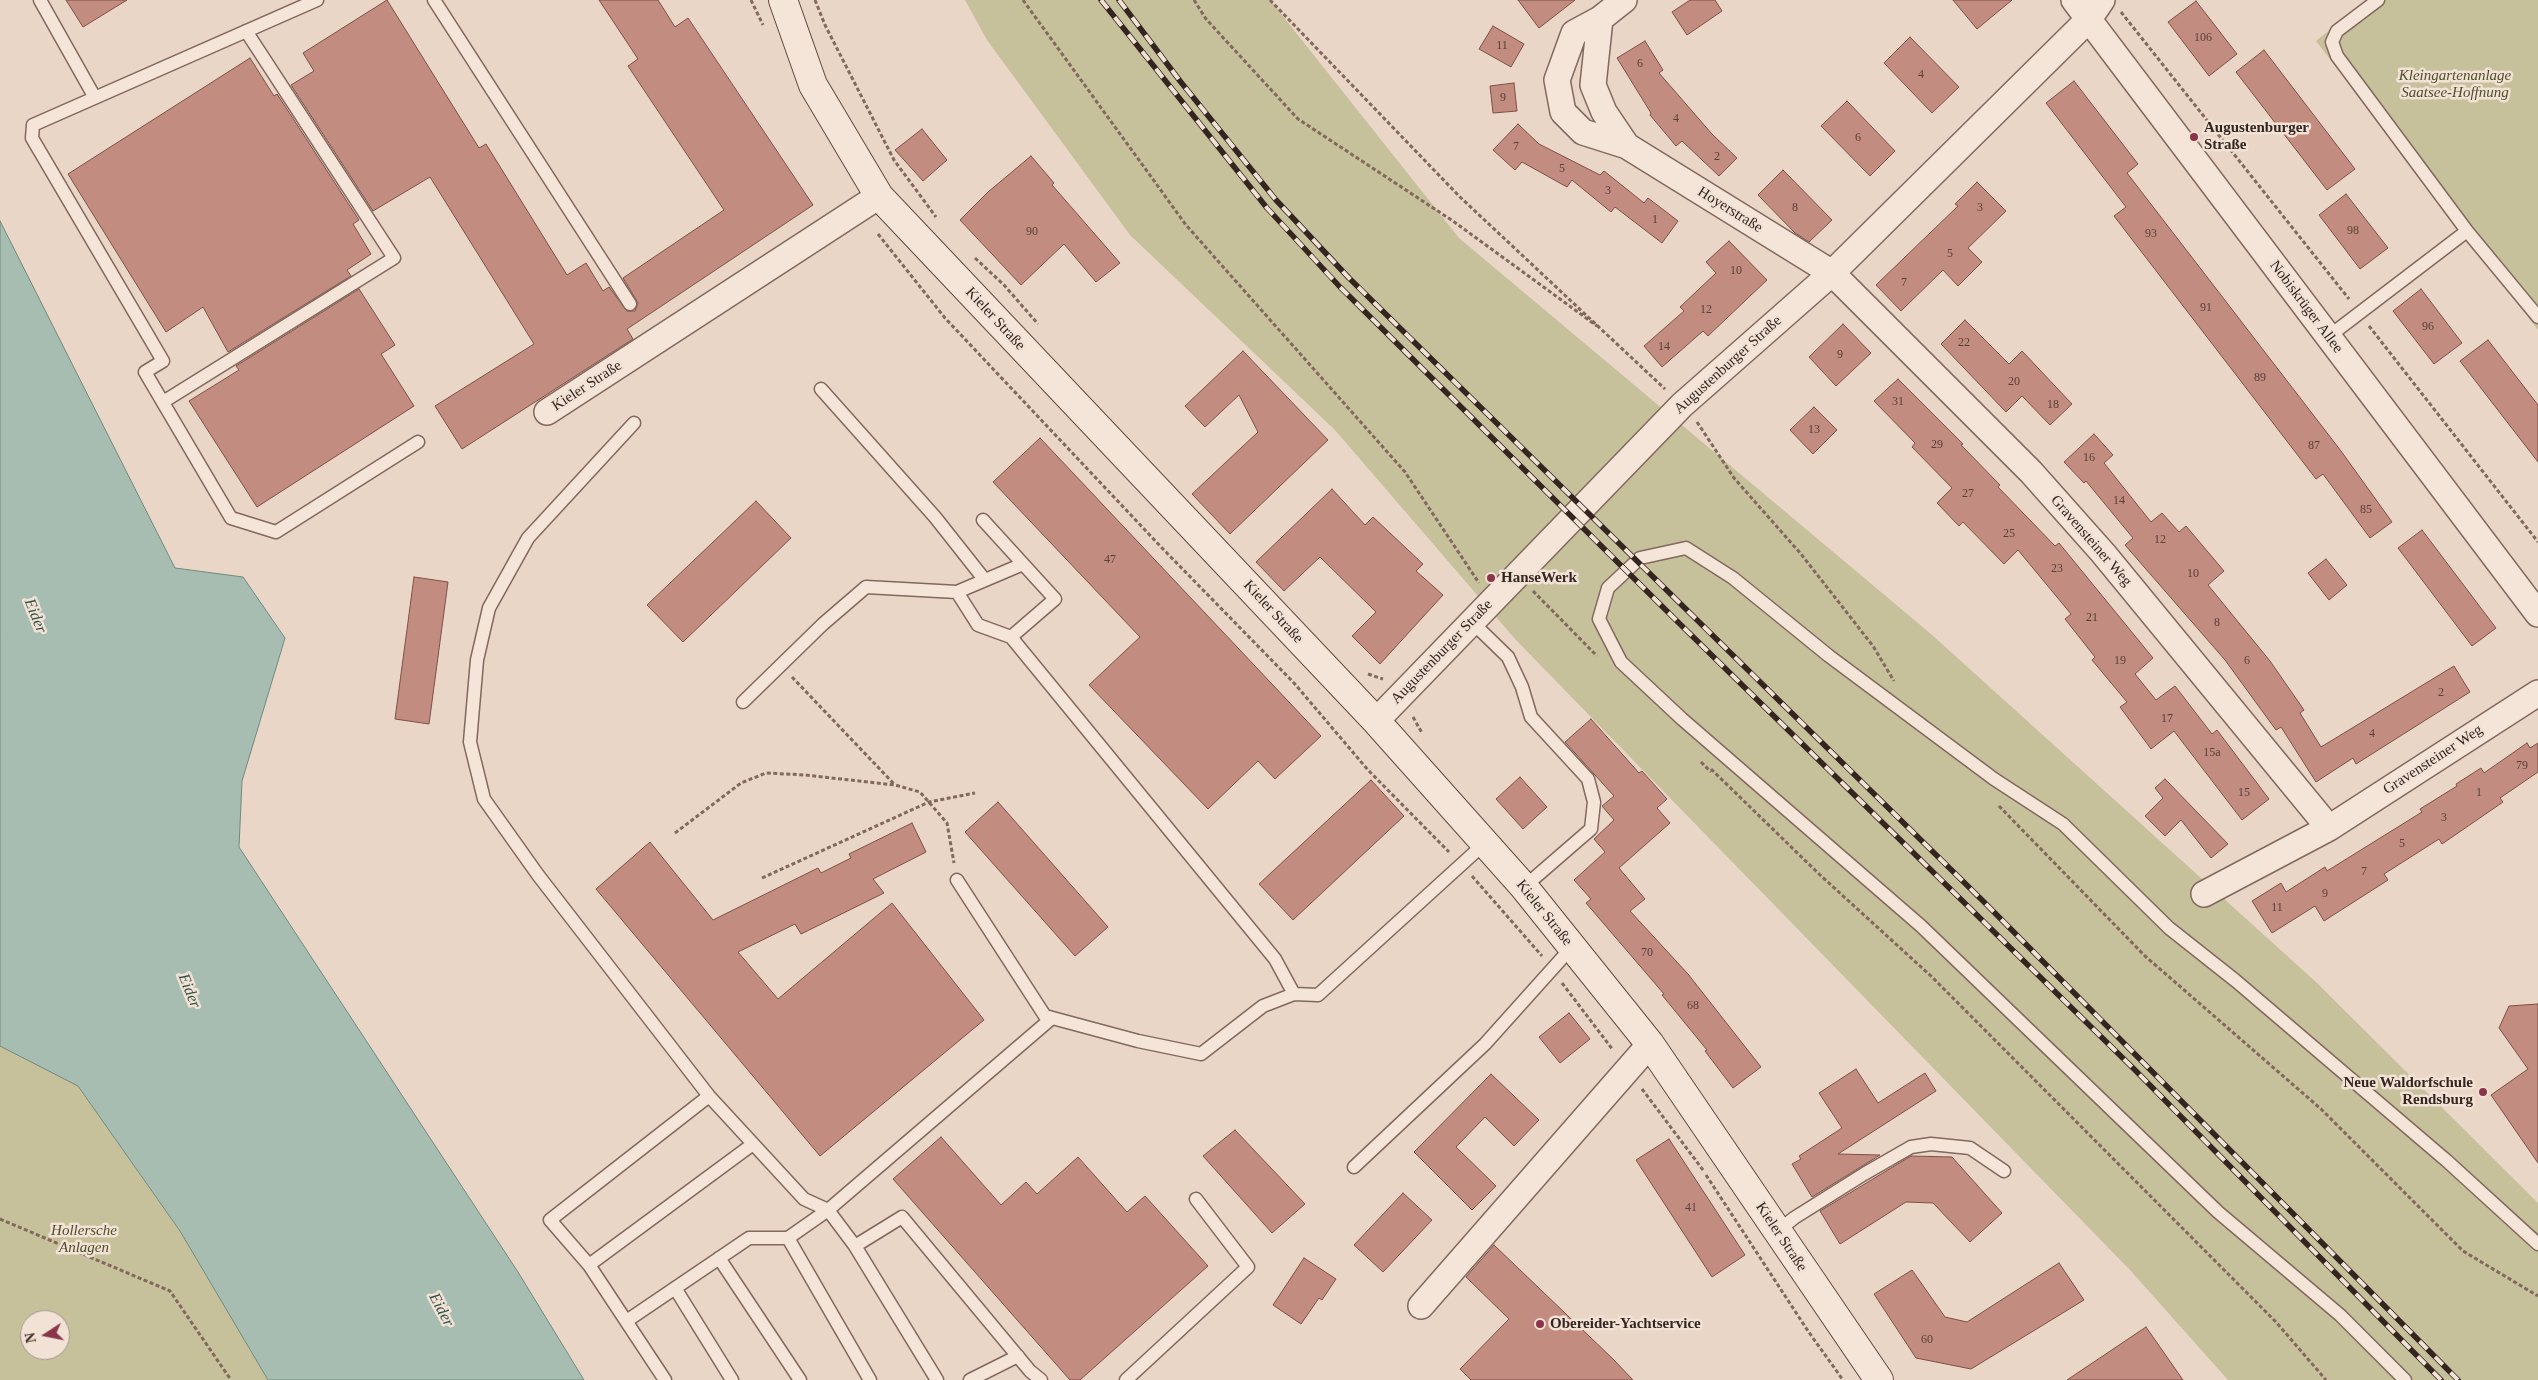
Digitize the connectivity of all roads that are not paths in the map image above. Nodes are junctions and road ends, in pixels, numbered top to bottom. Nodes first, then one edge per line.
1 (40, 0) edge
2 (317, 0) edge
3 (434, 0) edge
4 (783, 0) edge
5 (1624, 0) edge
6 (2378, 0) edge
7 (2096, 7) edge
8 (1600, 19) junction
9 (246, 31) junction
10 (94, 96) junction
11 (1628, 146) junction
12 (869, 203) junction
13 (2467, 230) junction
14 (1832, 273) junction
15 (630, 304) dead end
16 (2538, 316) edge
17 (2328, 338) junction
18 (821, 389) dead end
19 (163, 402) junction
20 (547, 412) dead end
21 (634, 422) dead end
22 (418, 442) dead end
23 (983, 520) dead end
24 (1023, 564) junction
25 (984, 579) junction
26 (957, 592) junction
27 (2538, 614) edge
28 (1472, 622) junction
29 (1011, 637) junction
30 (2538, 693) edge
31 (743, 702) dead end
32 (1376, 721) junction
33 (2329, 828) junction
34 (1485, 843) junction
35 (956, 880) road end
36 (1524, 887) junction
37 (2204, 894) dead end
38 (1572, 947) junction
39 (1294, 994) junction
40 (1052, 1018) junction
41 (1650, 1044) junction
42 (709, 1096) junction
43 (753, 1144) junction
44 (1354, 1167) dead end
45 (2004, 1171) dead end
46 (1196, 1199) dead end
47 (828, 1210) junction
48 (1778, 1232) junction
49 (788, 1238) junction
50 (2538, 1244) edge
51 (855, 1246) junction
52 (719, 1258) junction
53 (589, 1265) junction
54 (675, 1288) junction
55 (1421, 1306) dead end
56 (628, 1320) junction
57 (1018, 1356) junction
58 (665, 1380) edge
59 (732, 1380) edge
60 (800, 1380) edge
61 (870, 1380) edge
62 (937, 1380) edge
63 (970, 1380) edge
64 (1041, 1380) edge
65 (1126, 1380) edge
66 (1879, 1380) edge
67 (2405, 1380) edge

1 - 10 lane
2 - 9 lane
3 - 15 lane
4 - 12 main road, Kieler Straße
5 - 8 street, Hoyerstraße
6 - 13 lane
7 - 14 street, Augustenburger Straße
7 - 17 street, Nobiskrüger Allee
8 - 11 street, Hoyerstraße
8 - 11 street, Hoyerstraße
9 - 10 lane
9 - 19 lane
10 - 19 lane
11 - 14 street, Hoyerstraße
12 - 20 street, Kieler Straße
12 - 32 main road, Kieler Straße
13 - 16 lane
13 - 17 lane
14 - 28 street, Augustenburger Straße
14 - 33 street, Gravensteiner Weg
17 - 27 street, Nobiskrüger Allee
18 - 25 lane
19 - 22 lane
21 - 42 lane
23 - 24 lane
24 - 25 lane
24 - 29 lane
25 - 26 lane
26 - 29 lane
26 - 31 lane
28 - 32 street, Augustenburger Straße
28 - 36 lane
29 - 39 lane
30 - 33 street, Gravensteiner Weg
32 - 34 main road, Kieler Straße
33 - 37 street, Gravensteiner Weg
34 - 36 main road, Kieler Straße
34 - 39 lane
35 - 40 lane
36 - 38 main road, Kieler Straße
38 - 41 main road, Kieler Straße
38 - 44 lane
39 - 40 lane
40 - 47 lane
41 - 48 main road, Kieler Straße
41 - 55 street
42 - 43 lane
42 - 53 lane
43 - 47 lane
43 - 53 lane
45 - 48 lane
46 - 65 lane
47 - 49 lane
47 - 51 lane
48 - 66 main road, Kieler Straße
49 - 52 lane
49 - 61 lane
50 - 67 lane
51 - 57 lane
51 - 62 lane
52 - 54 lane
52 - 60 lane
53 - 56 lane
54 - 56 lane
54 - 59 lane
56 - 58 lane
57 - 63 lane
57 - 64 lane

